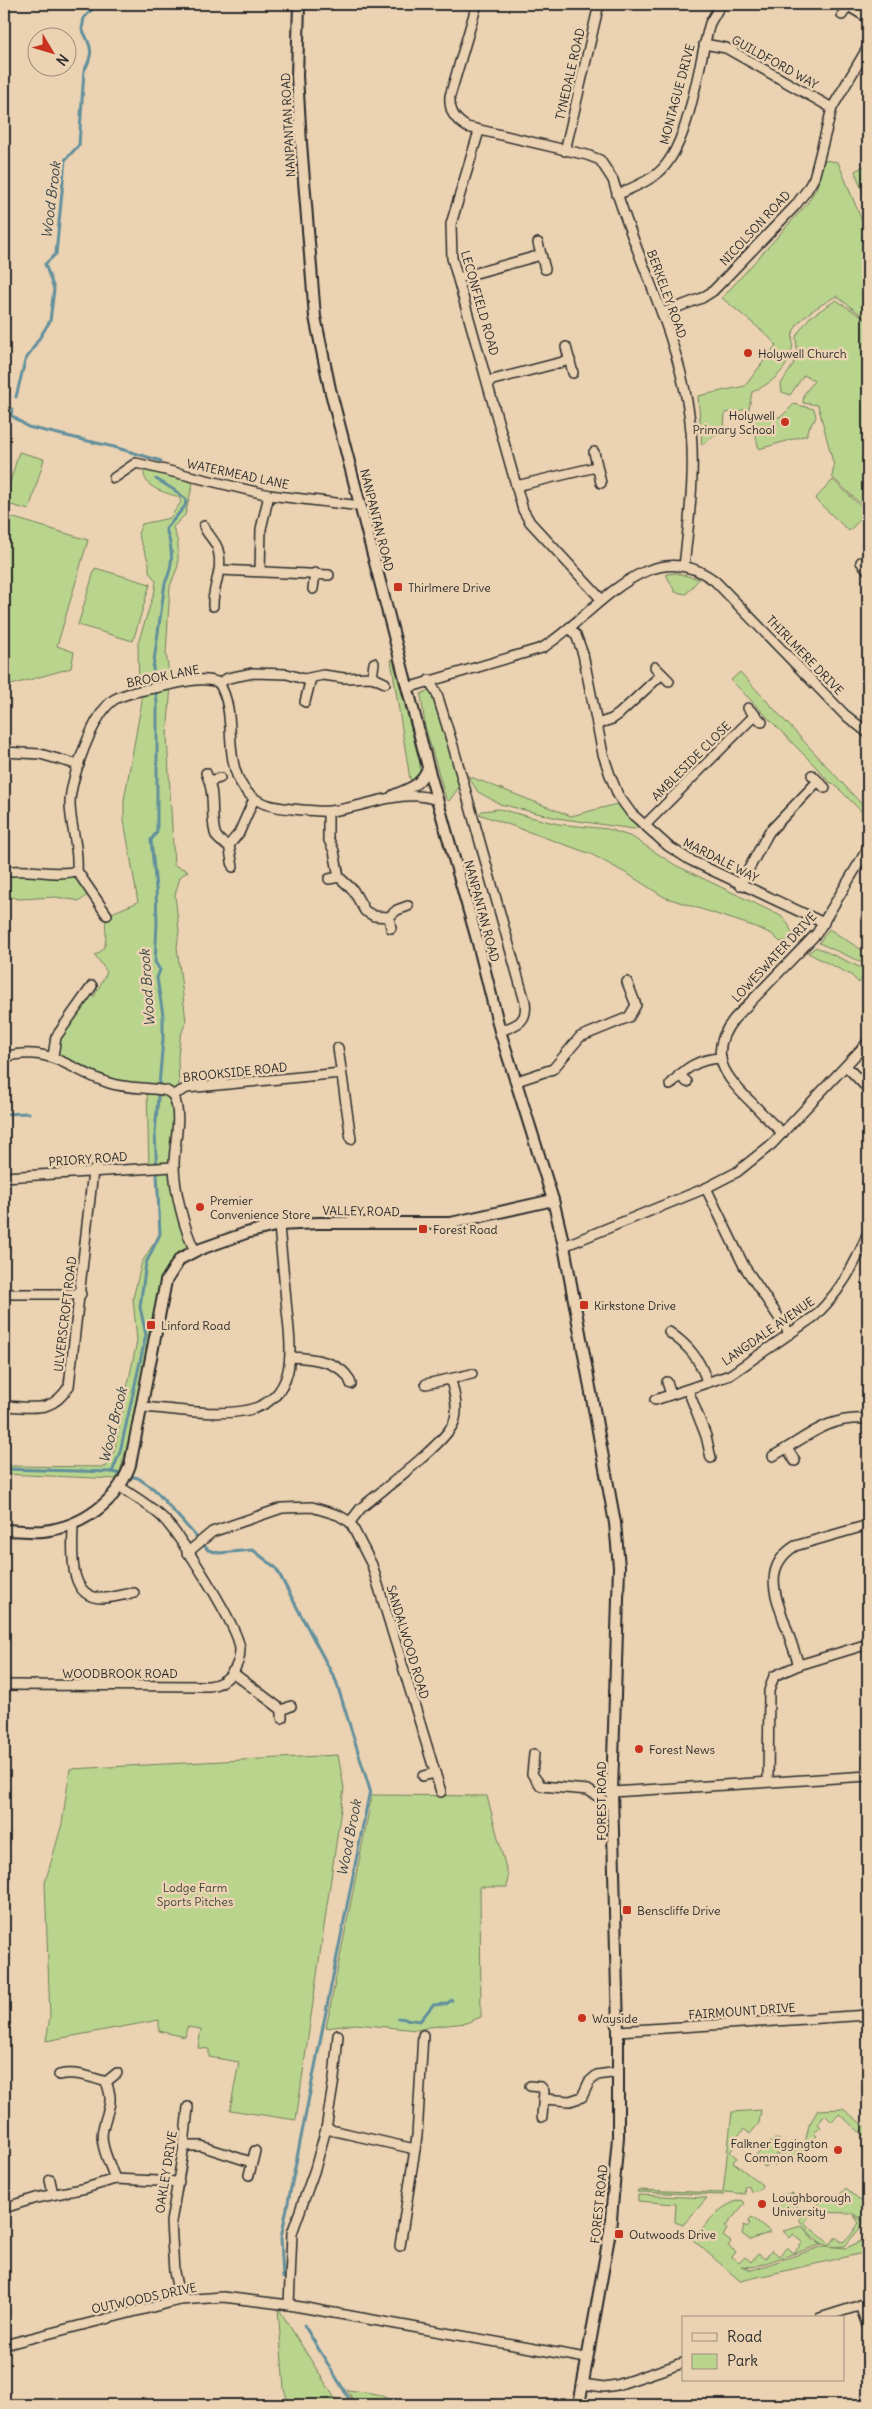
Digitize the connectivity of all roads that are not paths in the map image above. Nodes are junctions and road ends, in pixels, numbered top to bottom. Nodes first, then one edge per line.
1 (299, 4) edge
2 (477, 4) edge
3 (598, 4) edge
4 (721, 4) edge
5 (846, 5) edge
6 (842, 15) dead end
7 (868, 18) edge
8 (704, 44) junction
9 (868, 47) edge
10 (832, 108) junction
11 (479, 131) junction
12 (565, 150) junction
13 (617, 195) junction
14 (538, 243) dead end
15 (541, 255) junction
16 (545, 269) dead end
17 (458, 278) junction
18 (662, 313) junction
19 (566, 347) dead end
20 (570, 360) junction
21 (573, 373) dead end
22 (489, 381) junction
23 (594, 452) dead end
24 (596, 466) junction
25 (114, 478) dead end
26 (601, 483) dead end
27 (516, 486) junction
28 (269, 495) junction
29 (361, 506) junction
30 (204, 526) dead end
31 (861, 562) dead end
32 (684, 566) junction
33 (220, 570) junction
34 (868, 570) edge
35 (260, 571) junction
36 (315, 574) junction
37 (329, 575) dead end
38 (312, 589) dead end
39 (601, 599) junction
40 (213, 606) dead end
41 (569, 628) junction
42 (374, 663) dead end
43 (372, 677) junction
44 (311, 678) junction
45 (429, 680) junction
46 (669, 681) dead end
47 (219, 683) junction
48 (385, 683) dead end
49 (407, 688) junction
50 (305, 702) dead end
51 (748, 708) dead end
52 (755, 715) junction
53 (762, 722) dead end
54 (597, 724) junction
55 (868, 733) edge
56 (4, 752) edge
57 (79, 764) junction
58 (428, 767) junction
59 (220, 778) dead end
60 (825, 788) dead end
61 (254, 799) junction
62 (382, 799) junction
63 (437, 800) junction
64 (328, 812) junction
65 (645, 825) junction
66 (229, 845) junction
67 (868, 848) edge
68 (233, 867) dead end
69 (77, 871) junction
70 (4, 872) edge
71 (339, 877) junction
72 (329, 879) dead end
73 (740, 885) junction
74 (408, 906) dead end
75 (106, 915) dead end
76 (389, 917) junction
77 (824, 923) junction
78 (391, 928) dead end
79 (627, 982) dead end
80 (91, 992) dead end
81 (500, 1031) junction
82 (868, 1042) edge
83 (338, 1048) dead end
84 (53, 1056) junction
85 (4, 1057) edge
86 (721, 1058) junction
87 (846, 1066) junction
88 (341, 1073) junction
89 (679, 1075) junction
90 (517, 1081) junction
91 (687, 1082) dead end
92 (670, 1085) dead end
93 (868, 1089) edge
94 (174, 1095) junction
95 (783, 1133) junction
96 (351, 1139) dead end
97 (174, 1166) junction
98 (94, 1171) junction
99 (4, 1177) edge
100 (706, 1188) junction
101 (553, 1200) junction
102 (279, 1225) junction
103 (868, 1232) edge
104 (564, 1246) junction
105 (195, 1251) junction
106 (4, 1294) edge
107 (81, 1294) junction
108 (669, 1332) dead end
109 (790, 1334) junction
110 (291, 1357) junction
111 (472, 1374) dead end
112 (352, 1378) dead end
113 (451, 1380) junction
114 (667, 1382) dead end
115 (707, 1382) junction
116 (426, 1384) dead end
117 (688, 1390) junction
118 (671, 1394) junction
119 (655, 1400) dead end
120 (4, 1406) edge
121 (142, 1407) junction
122 (868, 1419) edge
123 (706, 1436) junction
124 (696, 1438) dead end
125 (787, 1448) junction
126 (773, 1456) dead end
127 (711, 1458) dead end
128 (795, 1461) dead end
129 (123, 1484) junction
130 (350, 1522) junction
131 (73, 1524) junction
132 (868, 1525) edge
133 (4, 1530) edge
134 (191, 1550) junction
135 (134, 1592) dead end
136 (868, 1644) edge
137 (799, 1665) junction
138 (232, 1672) junction
139 (4, 1685) edge
140 (285, 1711) dead end
141 (534, 1754) dead end
142 (435, 1773) junction
143 (422, 1776) dead end
144 (868, 1776) edge
145 (768, 1781) junction
146 (441, 1792) dead end
147 (612, 1792) junction
148 (612, 1806) junction
149 (868, 2015) edge
150 (618, 2031) junction
151 (338, 2034) dead end
152 (423, 2035) dead end
153 (618, 2072) junction
154 (117, 2073) dead end
155 (59, 2075) dead end
156 (106, 2082) junction
157 (530, 2086) dead end
158 (544, 2099) junction
159 (188, 2107) dead end
160 (542, 2117) dead end
161 (326, 2129) junction
162 (184, 2146) junction
163 (415, 2148) junction
164 (254, 2151) dead end
165 (250, 2162) junction
166 (248, 2175) dead end
167 (115, 2179) junction
168 (50, 2180) dead end
169 (179, 2182) junction
170 (53, 2194) junction
171 (9, 2196) dead end
172 (8, 2207) edge
173 (404, 2242) dead end
174 (180, 2300) junction
175 (864, 2304) edge
176 (289, 2305) junction
177 (826, 2316) edge
178 (868, 2328) edge
179 (4, 2345) edge
180 (586, 2358) junction
181 (682, 2363) edge
182 (582, 2384) junction
183 (579, 2405) edge

1 - 29 street, NANPANTAN ROAD
2 - 11 street
3 - 12 street, TYNEDALE ROAD
4 - 8 street, MONTAGUE DRIVE
5 - 6 street
5 - 7 street
8 - 10 street, GUILDFORD WAY
8 - 13 street, MONTAGUE DRIVE
9 - 10 street, NICOLSON ROAD
10 - 18 street, NICOLSON ROAD
11 - 12 street, BERKELEY ROAD
11 - 17 street, LECONFIELD ROAD
12 - 13 street, BERKELEY ROAD
13 - 18 street, BERKELEY ROAD
14 - 15 street
15 - 16 street
15 - 17 street
17 - 22 street, LECONFIELD ROAD
18 - 32 street, BERKELEY ROAD
19 - 20 street
20 - 21 street
20 - 22 street
22 - 27 street, LECONFIELD ROAD
23 - 24 street
24 - 26 street
24 - 27 street
25 - 28 street, WATERMEAD LANE
27 - 39 street, LECONFIELD ROAD
28 - 29 street, WATERMEAD LANE
28 - 35 street
29 - 49 street, NANPANTAN ROAD
30 - 33 street
31 - 34 street
32 - 39 street, THIRLMERE DRIVE
32 - 55 street, THIRLMERE DRIVE
33 - 35 street
33 - 40 street
35 - 36 street
36 - 37 street
36 - 38 street
39 - 41 street, THIRLMERE DRIVE
41 - 45 street, THIRLMERE DRIVE
41 - 54 street, MARDALE WAY
42 - 43 street
43 - 44 street, BROOK LANE
43 - 48 street
44 - 47 street, BROOK LANE
44 - 50 street
45 - 49 street, THIRLMERE DRIVE
45 - 81 street, NANPANTAN ROAD
46 - 54 street
47 - 57 street, BROOK LANE
47 - 61 street
49 - 58 street, NANPANTAN ROAD
51 - 52 street
52 - 53 street
52 - 65 street, AMBLESIDE CLOSE
54 - 65 street, MARDALE WAY
56 - 57 street
57 - 69 street, BROOK LANE
58 - 62 street
58 - 63 street, NANPANTAN ROAD
59 - 66 street
60 - 73 street
61 - 64 street
61 - 66 street
62 - 63 street
62 - 64 street
63 - 81 street, NANPANTAN ROAD
64 - 71 street
65 - 73 street, MARDALE WAY
66 - 68 street
67 - 77 street, LOWESWATER DRIVE
69 - 70 street
69 - 75 street
71 - 72 street
71 - 76 street
73 - 77 street, MARDALE WAY
74 - 76 street
76 - 78 street
77 - 86 street, LOWESWATER DRIVE
79 - 90 street
80 - 84 street
81 - 90 street, NANPANTAN ROAD
82 - 87 street
83 - 88 street
84 - 85 street
84 - 94 street
86 - 89 street
86 - 95 street
87 - 93 street
87 - 95 street
88 - 94 street, BROOKSIDE ROAD
88 - 96 street
89 - 91 street
89 - 92 street
90 - 101 street, NANPANTAN ROAD
94 - 97 street, BROOKSIDE ROAD
95 - 100 street
97 - 98 street, PRIORY ROAD
97 - 105 street, BROOKSIDE ROAD
98 - 99 street, PRIORY ROAD
98 - 107 street, ULVERSCROFT ROAD
100 - 104 street
100 - 109 street
101 - 102 street, VALLEY ROAD
101 - 104 street, FOREST ROAD
102 - 105 street, VALLEY ROAD
102 - 110 street
103 - 109 street, LANGDALE AVENUE
104 - 147 street, FOREST ROAD
105 - 121 street, VALLEY ROAD
106 - 107 street
107 - 120 street, ULVERSCROFT ROAD
108 - 115 street
109 - 115 street, LANGDALE AVENUE
110 - 112 street
110 - 121 street
111 - 113 street
113 - 116 street
113 - 130 street
114 - 118 street
115 - 117 street, LANGDALE AVENUE
117 - 118 street, LANGDALE AVENUE
117 - 123 street
118 - 119 street, LANGDALE AVENUE
121 - 129 street, VALLEY ROAD
122 - 125 street
123 - 124 street
123 - 127 street
125 - 126 street
125 - 128 street
129 - 131 street, VALLEY ROAD
129 - 134 street
130 - 134 street
130 - 142 street, SANDALWOOD ROAD
131 - 133 street, VALLEY ROAD
131 - 135 street
132 - 137 street
134 - 138 street
136 - 137 street
137 - 145 street
138 - 139 street, WOODBROOK ROAD
138 - 140 street
141 - 148 street
142 - 143 street
142 - 146 street, SANDALWOOD ROAD
144 - 145 street
145 - 147 street
147 - 148 street, FOREST ROAD
148 - 150 street, FOREST ROAD
149 - 150 street, FAIRMOUNT DRIVE
150 - 153 street, FOREST ROAD
151 - 161 street
152 - 163 street
153 - 158 street
153 - 180 street, FOREST ROAD
154 - 156 street
155 - 156 street
156 - 167 street
157 - 158 street
158 - 160 street
159 - 162 street, OAKLEY DRIVE
161 - 163 street
161 - 176 street
162 - 165 street
162 - 169 street, OAKLEY DRIVE
163 - 173 street
164 - 165 street
165 - 166 street
167 - 169 street
167 - 170 street
168 - 170 street
169 - 174 street, OAKLEY DRIVE
170 - 172 street
171 - 172 street
174 - 176 street, OUTWOODS DRIVE
174 - 179 street, OUTWOODS DRIVE
175 - 177 street
175 - 178 street
176 - 180 street, OUTWOODS DRIVE
180 - 182 street, FOREST ROAD
181 - 182 street
182 - 183 street, FOREST ROAD

